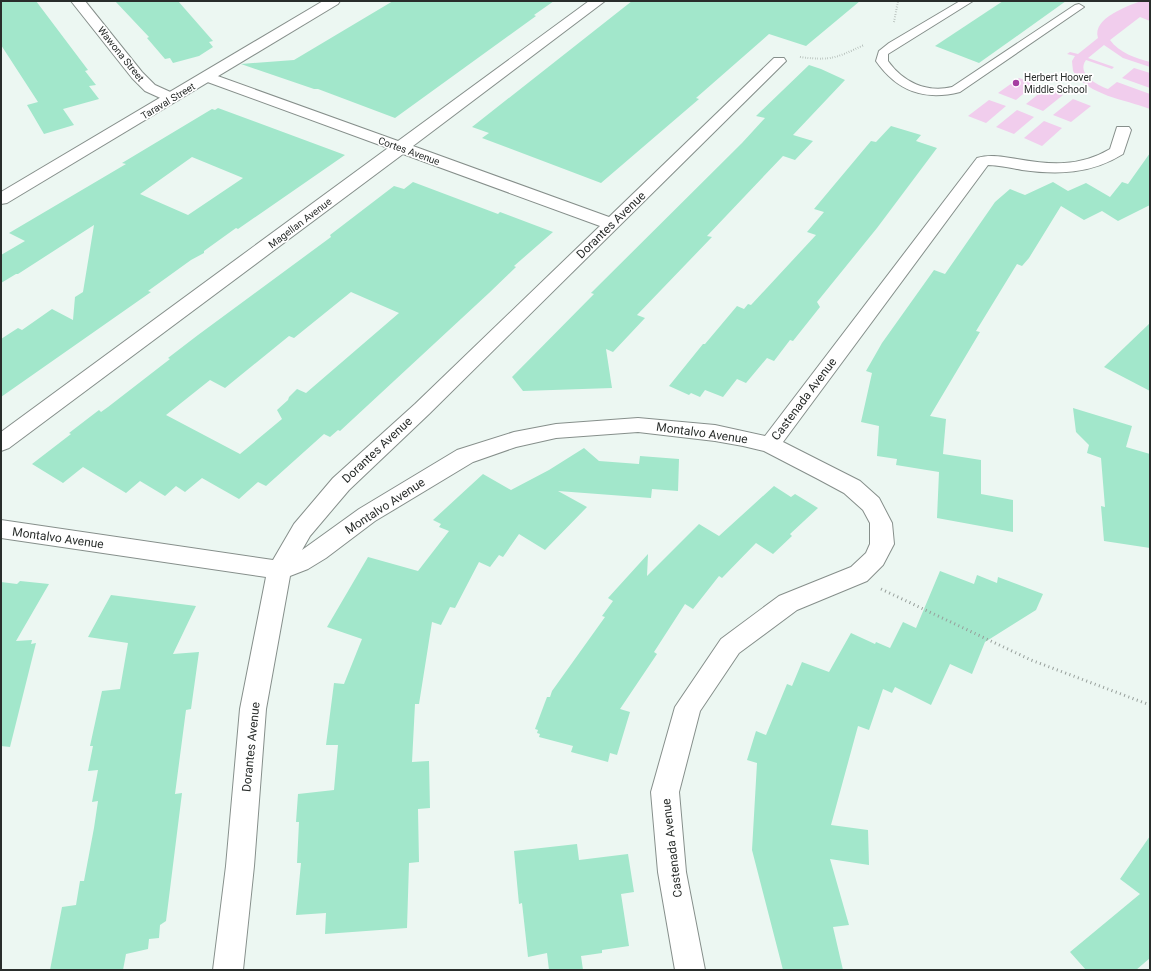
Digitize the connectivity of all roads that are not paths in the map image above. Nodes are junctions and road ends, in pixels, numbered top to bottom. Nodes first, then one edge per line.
1 (78, 1) edge
2 (333, 1) edge
3 (598, 1) edge
4 (968, 1) edge
5 (1084, 3) edge
6 (779, 61) dead end
7 (207, 77) junction
8 (172, 98) junction
9 (1123, 130) dead end
10 (400, 148) junction
11 (1, 199) edge
12 (612, 224) junction
13 (1, 443) edge
14 (770, 445) junction
15 (1, 529) edge
16 (279, 570) junction
17 (228, 970) edge
18 (690, 970) edge

1 - 8 street, Wawona Street
2 - 7 street, Taraval Street
3 - 10 street, Magellan Avenue
4 - 5 lane
6 - 12 street, Dorantes Avenue
7 - 8 street, Taraval Street
7 - 10 street, Cortes Avenue
8 - 11 street, Taraval Street
9 - 14 street, Castenada Avenue
10 - 12 street, Cortes Avenue
10 - 13 street, Magellan Avenue
12 - 16 street, Dorantes Avenue
14 - 16 street, Montalvo Avenue
14 - 18 street, Castenada Avenue
15 - 16 street, Montalvo Avenue
16 - 17 street, Dorantes Avenue

